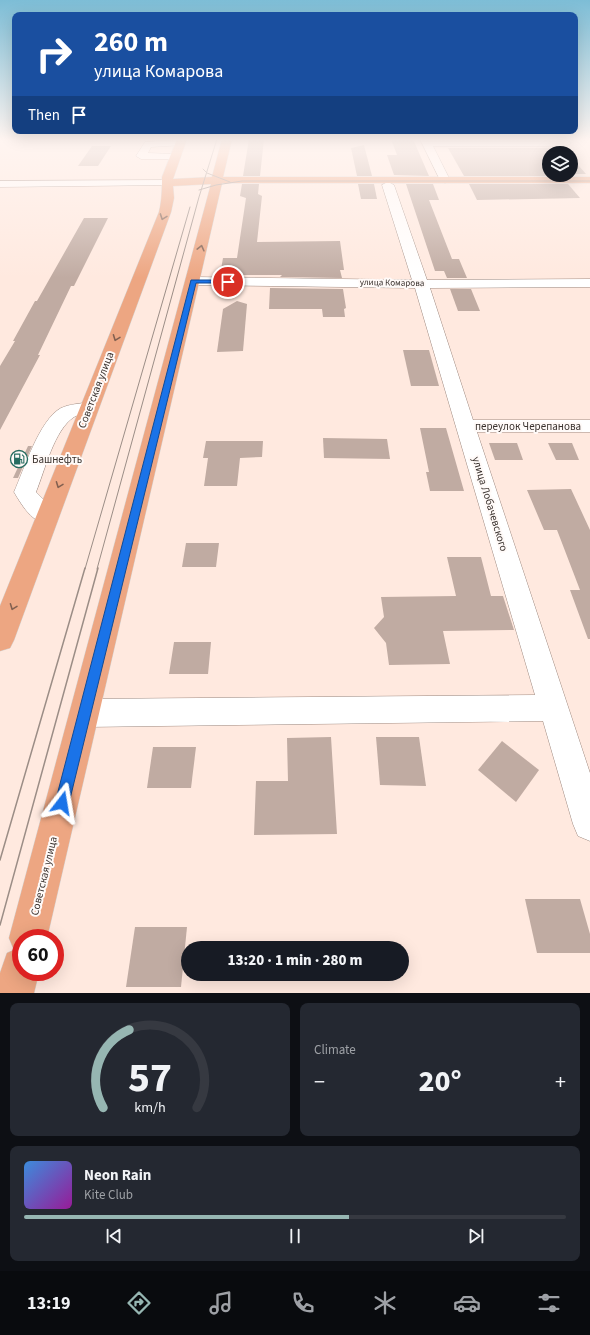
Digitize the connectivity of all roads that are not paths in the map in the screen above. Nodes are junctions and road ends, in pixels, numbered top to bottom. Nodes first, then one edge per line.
1 (166, 185) edge
2 (216, 185) edge
3 (388, 185) edge
4 (193, 281) junction
5 (590, 283) edge
6 (421, 284) junction
7 (89, 408) junction
8 (465, 426) junction
9 (590, 426) edge
10 (47, 517) junction
11 (0, 640) edge
12 (554, 708) junction
13 (85, 713) junction
14 (590, 824) edge
15 (30, 929) edge
16 (17, 981) edge
17 (14, 993) edge

1 -> 7 main road, Советская улица
4 -> 2 main road, Советская улица
3 - 6 street, улица Лобачевского
4 - 6 street, улица Комарова
4 - 13 main road, Советская улица
5 - 6 street, улица Комарова
6 - 8 street, улица Лобачевского
7 -> 10 main road, Советская улица
7 - 10 street
8 - 9 street, переулок Черепанова
8 - 12 street, улица Лобачевского
10 -> 11 main road, Советская улица
12 - 13 street
12 - 14 street, улица Лобачевского
13 - 15 main road, Советская улица
16 - 17 main road

